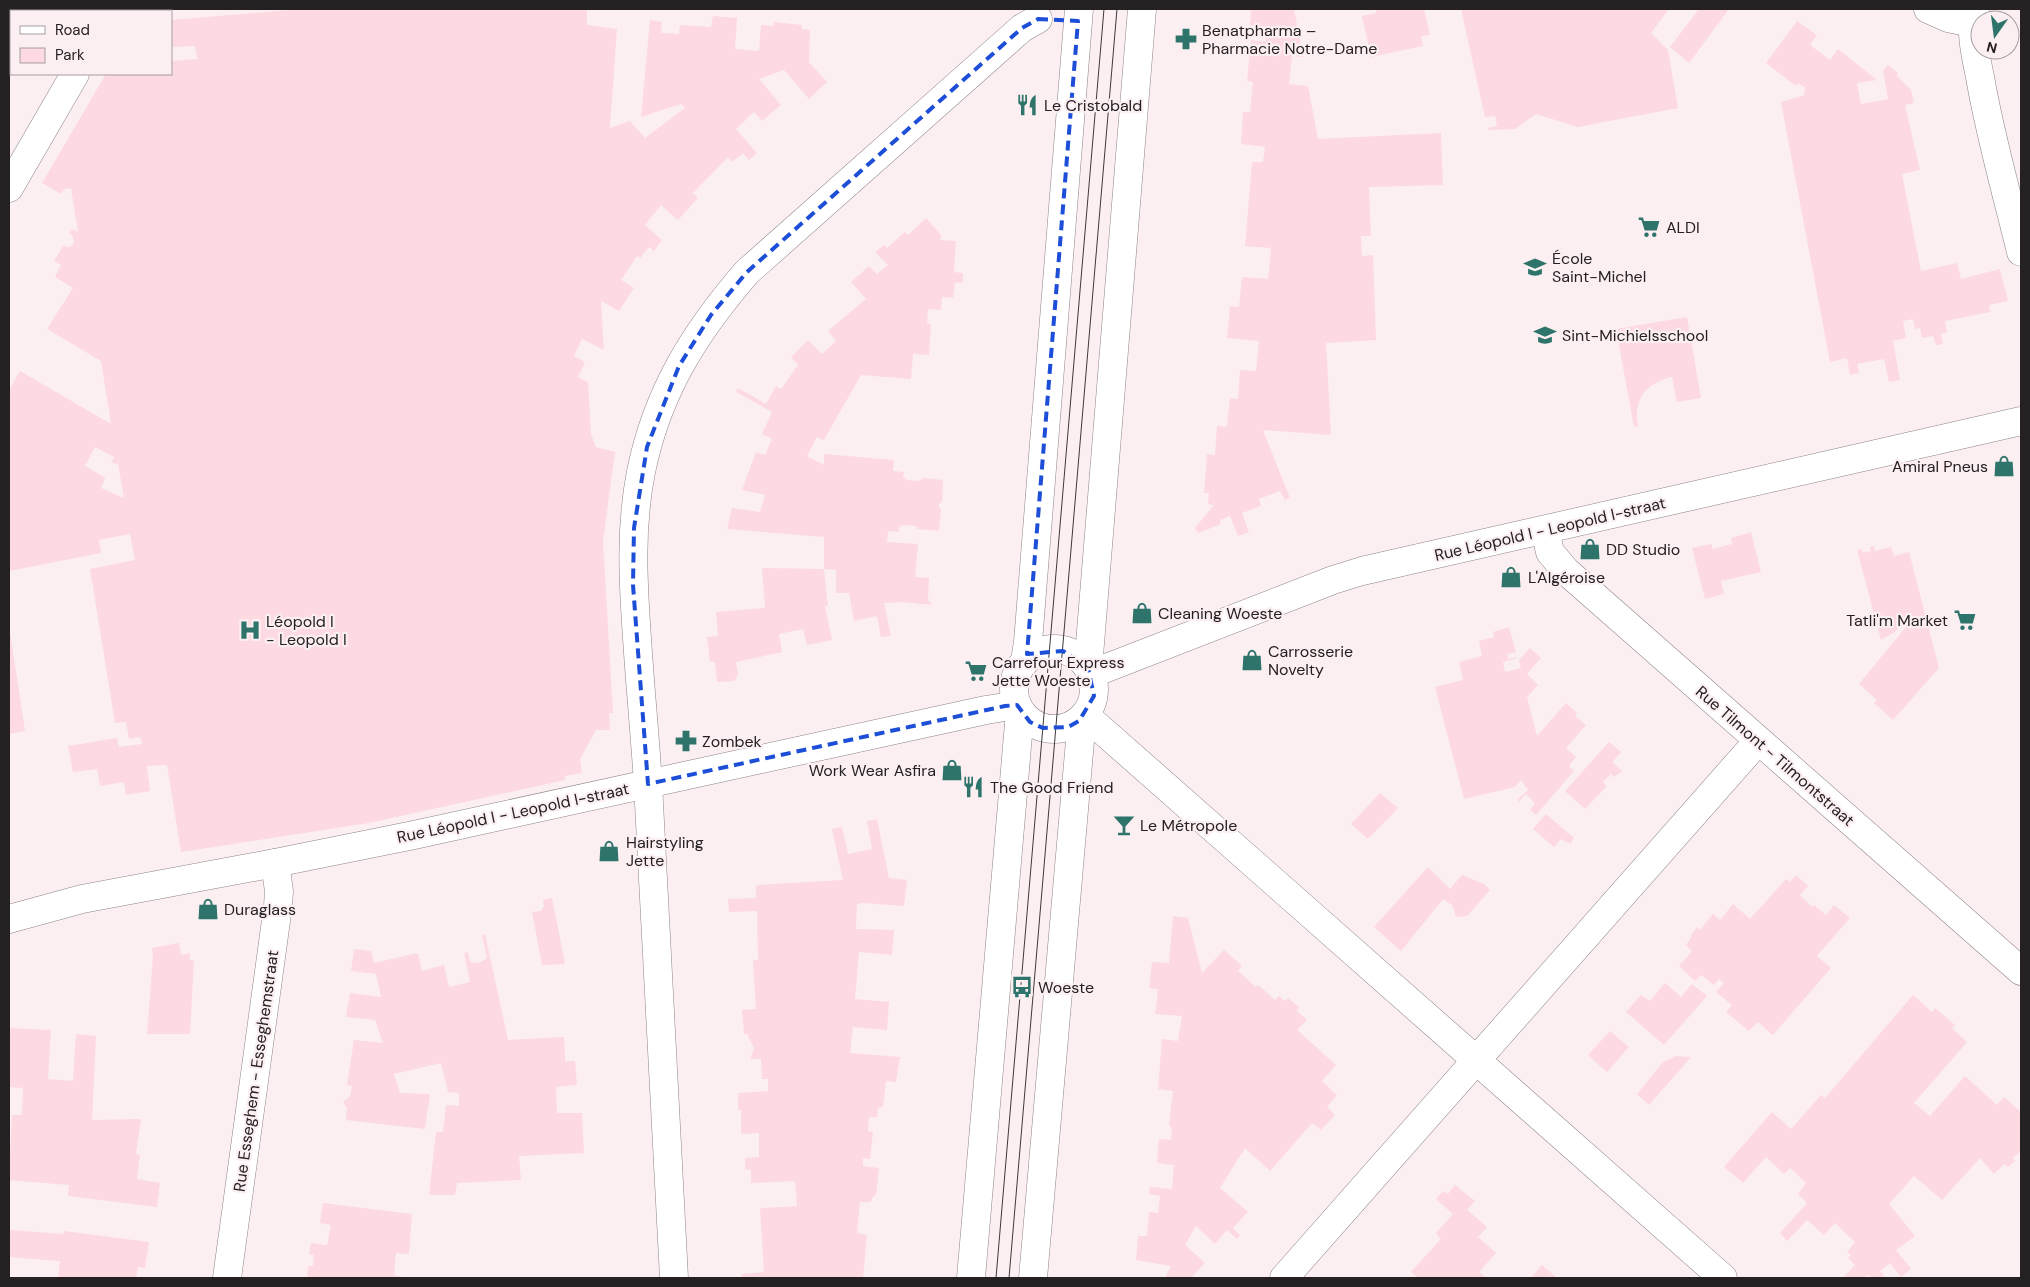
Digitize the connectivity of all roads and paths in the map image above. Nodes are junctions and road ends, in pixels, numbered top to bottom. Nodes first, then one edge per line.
1 (1142, 9) edge
2 (1928, 9) edge
3 (1032, 14) edge
4 (1078, 15) edge
5 (1970, 16) edge
6 (1976, 60) edge
7 (75, 75) edge
8 (9, 188) edge
9 (2021, 252) edge
10 (2021, 421) edge
11 (1545, 530) junction
12 (1025, 661) junction
13 (1089, 671) junction
14 (1019, 708) junction
15 (1082, 718) junction
16 (1758, 741) junction
17 (648, 784) junction
18 (275, 864) junction
19 (9, 919) edge
20 (2021, 971) edge
21 (1477, 1060) junction
22 (227, 1278) edge
23 (674, 1278) edge
24 (971, 1278) edge
25 (1033, 1278) edge
26 (1284, 1278) edge
27 (1723, 1278) edge

1 - 13 street
2 - 5 street
3 - 4 street
3 - 17 street
4 - 12 street
6 - 9 street
7 - 8 street
10 - 11 street, Rue Léopold I - Leopold I-straat
11 - 13 street, Rue Léopold I - Leopold I-straat
11 - 16 street, Rue Tilmont - Tilmontstraat
12 - 13 street
12 - 14 street
13 - 15 street
14 - 15 street
14 - 17 street, Rue Léopold I - Leopold I-straat
14 - 24 street
15 - 21 street
15 - 25 street
16 - 20 street, Rue Tilmont - Tilmontstraat
16 - 21 street
17 - 18 street, Rue Léopold I - Leopold I-straat
17 - 23 street
18 - 19 street, Rue Léopold I - Leopold I-straat
18 - 22 street, Rue Esseghem - Esseghemstraat
21 - 26 street
21 - 27 street

